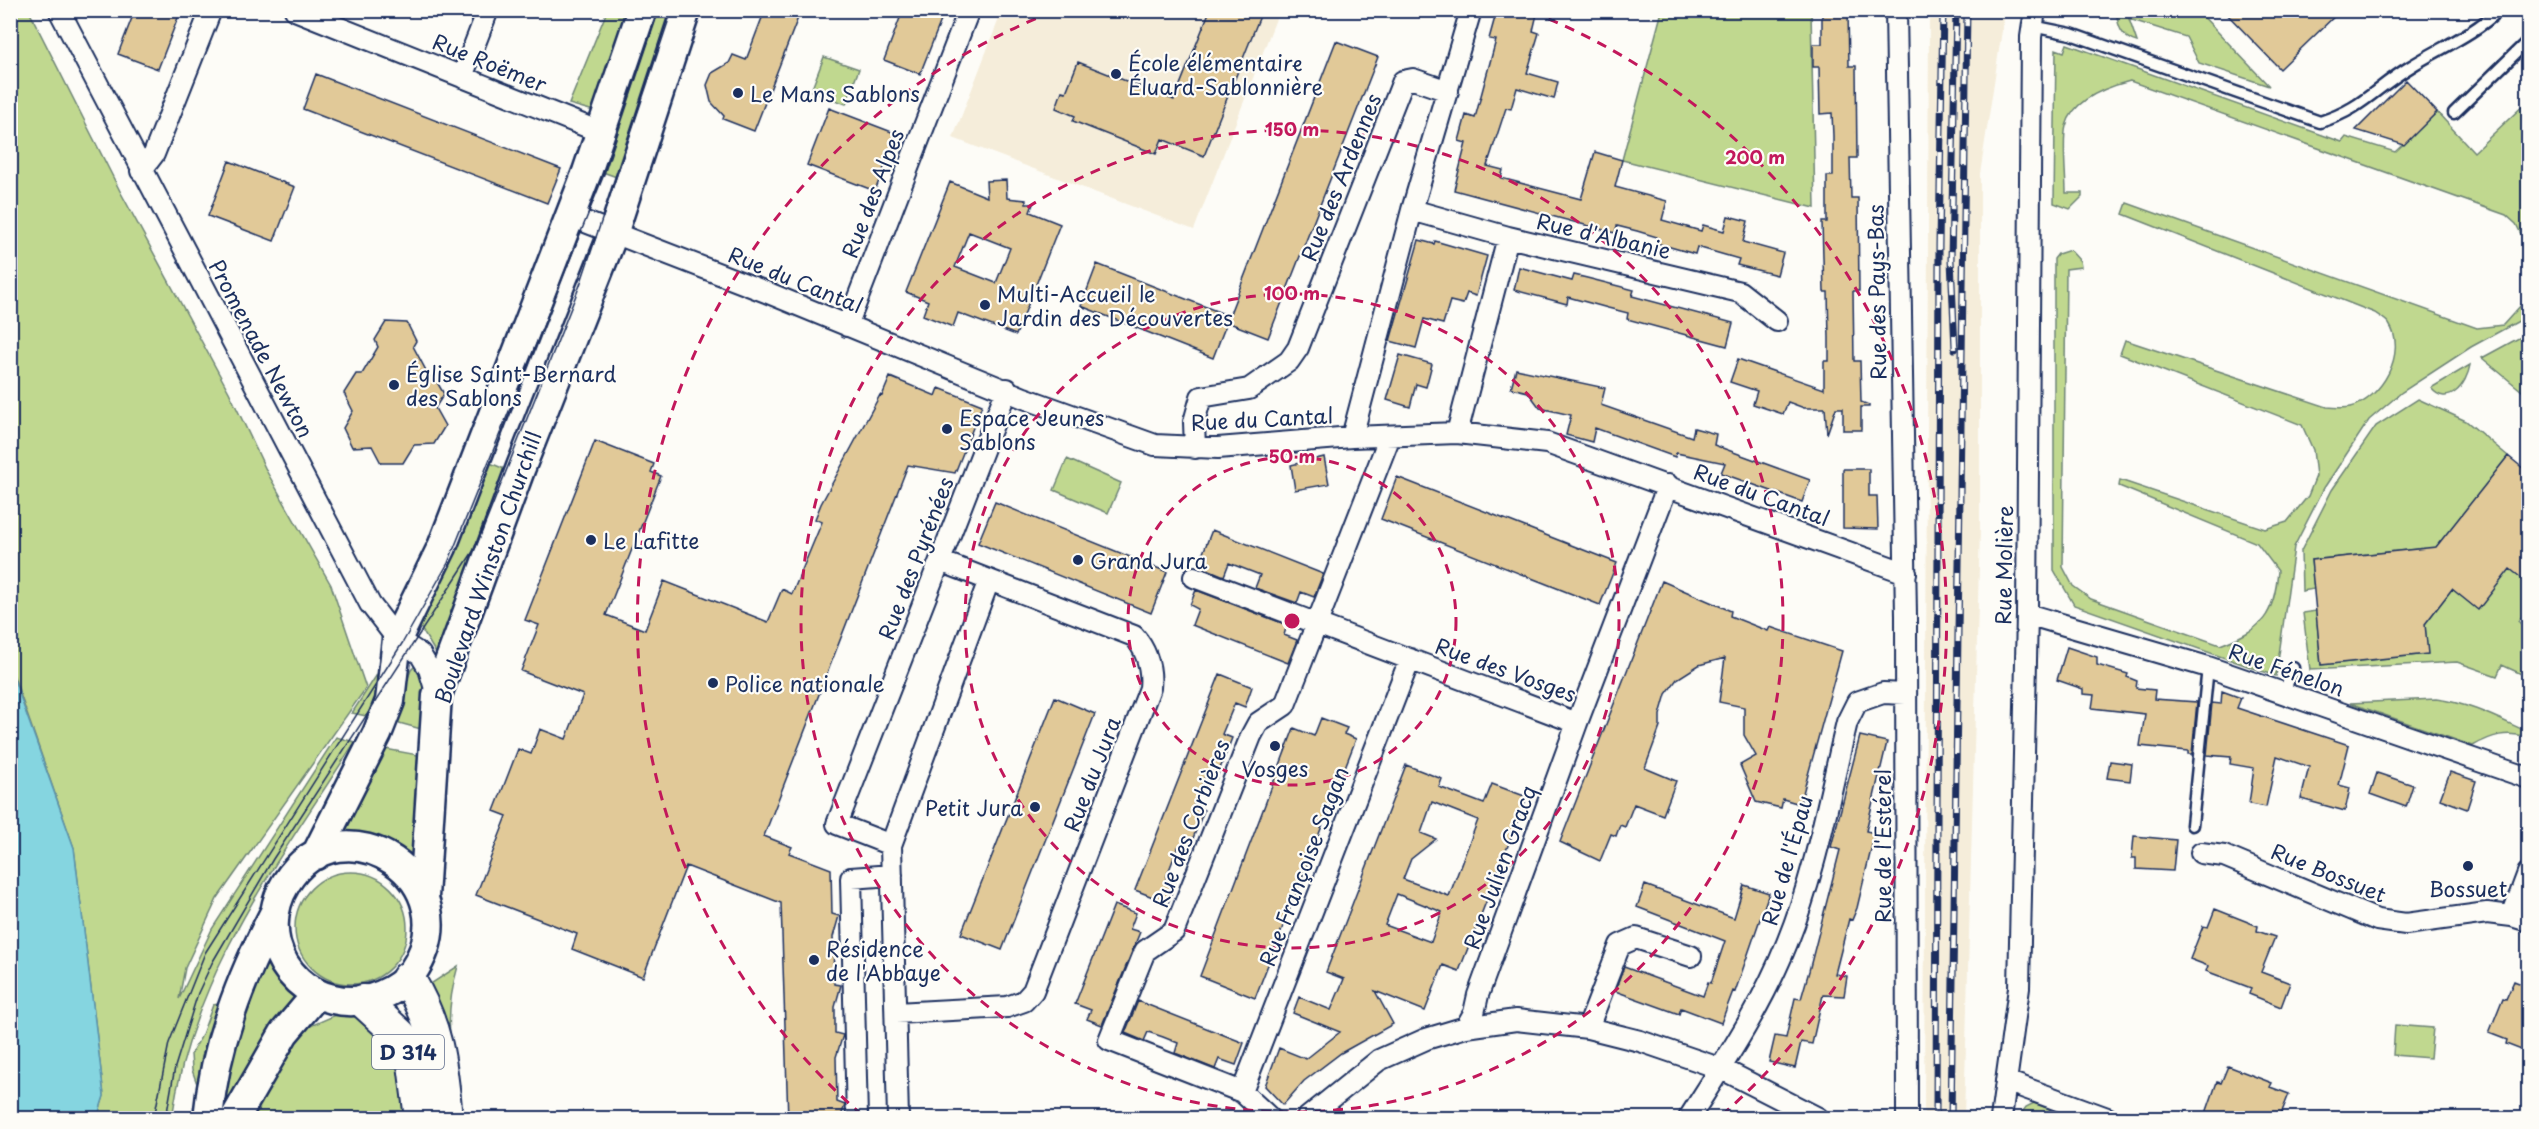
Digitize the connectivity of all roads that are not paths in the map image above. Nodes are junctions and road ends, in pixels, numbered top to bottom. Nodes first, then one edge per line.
1 (59, 10) edge
2 (211, 10) edge
3 (295, 10) edge
4 (488, 10) edge
5 (642, 10) edge
6 (686, 10) edge
7 (969, 10) edge
8 (1472, 10) edge
9 (1896, 10) edge
10 (2499, 10) edge
11 (2033, 18) edge
12 (2529, 42) edge
13 (462, 77) junction
14 (1448, 92) junction
15 (2454, 113) dead end
16 (600, 132) junction
17 (141, 171) junction
18 (1412, 210) junction
19 (570, 216) junction
20 (613, 234) junction
21 (1509, 237) junction
22 (1777, 321) dead end
23 (848, 326) junction
24 (1007, 389) junction
25 (1457, 433) junction
26 (1390, 435) junction
27 (1352, 437) junction
28 (1196, 448) junction
29 (1668, 485) junction
30 (940, 561) junction
31 (1906, 573) junction
32 (1194, 577) dead end
33 (989, 580) junction
34 (2027, 614) junction
35 (1317, 623) junction
36 (397, 639) junction
37 (1410, 659) junction
38 (2208, 667) junction
39 (2293, 668) dead end
40 (2284, 693) junction
41 (1906, 694) junction
42 (437, 695) junction
43 (1577, 723) junction
44 (2529, 778) edge
45 (2192, 825) dead end
46 (891, 845) junction
47 (2201, 853) dead end
48 (316, 855) junction
49 (2529, 873) edge
50 (892, 875) junction
51 (424, 897) junction
52 (275, 912) junction
53 (2520, 919) edge
54 (1691, 956) dead end
55 (410, 975) junction
56 (317, 994) junction
57 (363, 1001) junction
58 (896, 1013) junction
59 (1466, 1027) junction
60 (1588, 1028) junction
61 (1722, 1069) junction
62 (2006, 1081) junction
63 (1242, 1092) junction
64 (208, 1119) edge
65 (235, 1119) edge
66 (421, 1119) edge
67 (446, 1119) edge
68 (857, 1119) edge
69 (898, 1119) edge
70 (1270, 1119) edge
71 (1306, 1119) edge
72 (1689, 1119) edge
73 (1818, 1119) edge
74 (1907, 1119) edge
75 (2001, 1119) edge
76 (2107, 1119) edge

1 - 17 street, Promenade Newton
2 - 17 street
3 - 13 street, Rue Roëmer
4 - 13 street
5 - 16 street, Boulevard Winston Churchill
6 - 20 street, Boulevard Winston Churchill
7 - 23 street, Rue des Alpes
8 - 14 street
9 - 31 street, Rue des Pays-Bas
10 - 11 lane
11 - 34 street, Rue Molière
12 - 15 lane
13 - 16 street, Rue Roëmer
14 - 18 street
14 - 28 street, Rue des Ardennes
16 - 19 street, Boulevard Winston Churchill
17 - 36 street, Promenade Newton
18 - 21 street, Rue d'Albanie
18 - 27 street
19 - 20 street, Rue du Cantal
19 - 36 street, Boulevard Winston Churchill
20 - 23 street, Rue du Cantal
20 - 42 street, Boulevard Winston Churchill
21 - 22 street, Rue d'Albanie
21 - 25 street
23 - 24 street, Rue du Cantal
24 - 28 street, Rue du Cantal
24 - 30 street, Rue des Pyrénées
25 - 26 street, Rue du Cantal
25 - 29 street, Rue du Cantal
26 - 27 street, Rue du Cantal
26 - 35 street, Rue des Corbières
27 - 28 street, Rue du Cantal
29 - 31 street, Rue du Cantal
29 - 43 street, Rue des Vosges
30 - 33 street, Rue du Jura
30 - 46 street, Rue des Pyrénées
31 - 41 street, Rue de l'Estérel
32 - 35 street
33 - 46 street
33 - 58 street, Rue du Jura
34 - 38 street, Rue Fénelon
34 - 62 street, Rue Molière
35 - 37 street, Rue des Vosges
35 - 63 street, Rue des Corbières
36 - 42 street, Promenade Newton
36 - 48 street, Boulevard Winston Churchill
37 - 43 street, Rue des Vosges
37 - 63 street, Rue Françoise Sagan
38 - 40 street, Rue Fénelon
38 - 45 lane
39 - 40 lane
40 - 44 street, Rue Fénelon
41 - 61 street, Rue de l'Épau
41 - 74 street, Rue de l'Estérel
42 - 51 street, Boulevard Winston Churchill
43 - 59 street, Rue Julien Gracq
46 - 50 street
47 - 53 street, Rue Bossuet
48 - 51 street
48 - 52 street
49 - 53 street, Rue Bossuet
50 - 58 street
50 - 68 street
51 - 55 street
52 - 56 street
52 - 64 street
54 - 60 street
55 - 57 street
55 - 67 main road
56 - 57 street
56 - 65 street
57 - 66 main road, D 314
58 - 69 street
59 - 60 street
59 - 71 street
60 - 61 street
61 - 72 street, Rue de l'Épau
61 - 73 street
62 - 75 street, Rue Molière
62 - 76 street
63 - 70 street, Rue des Corbières

